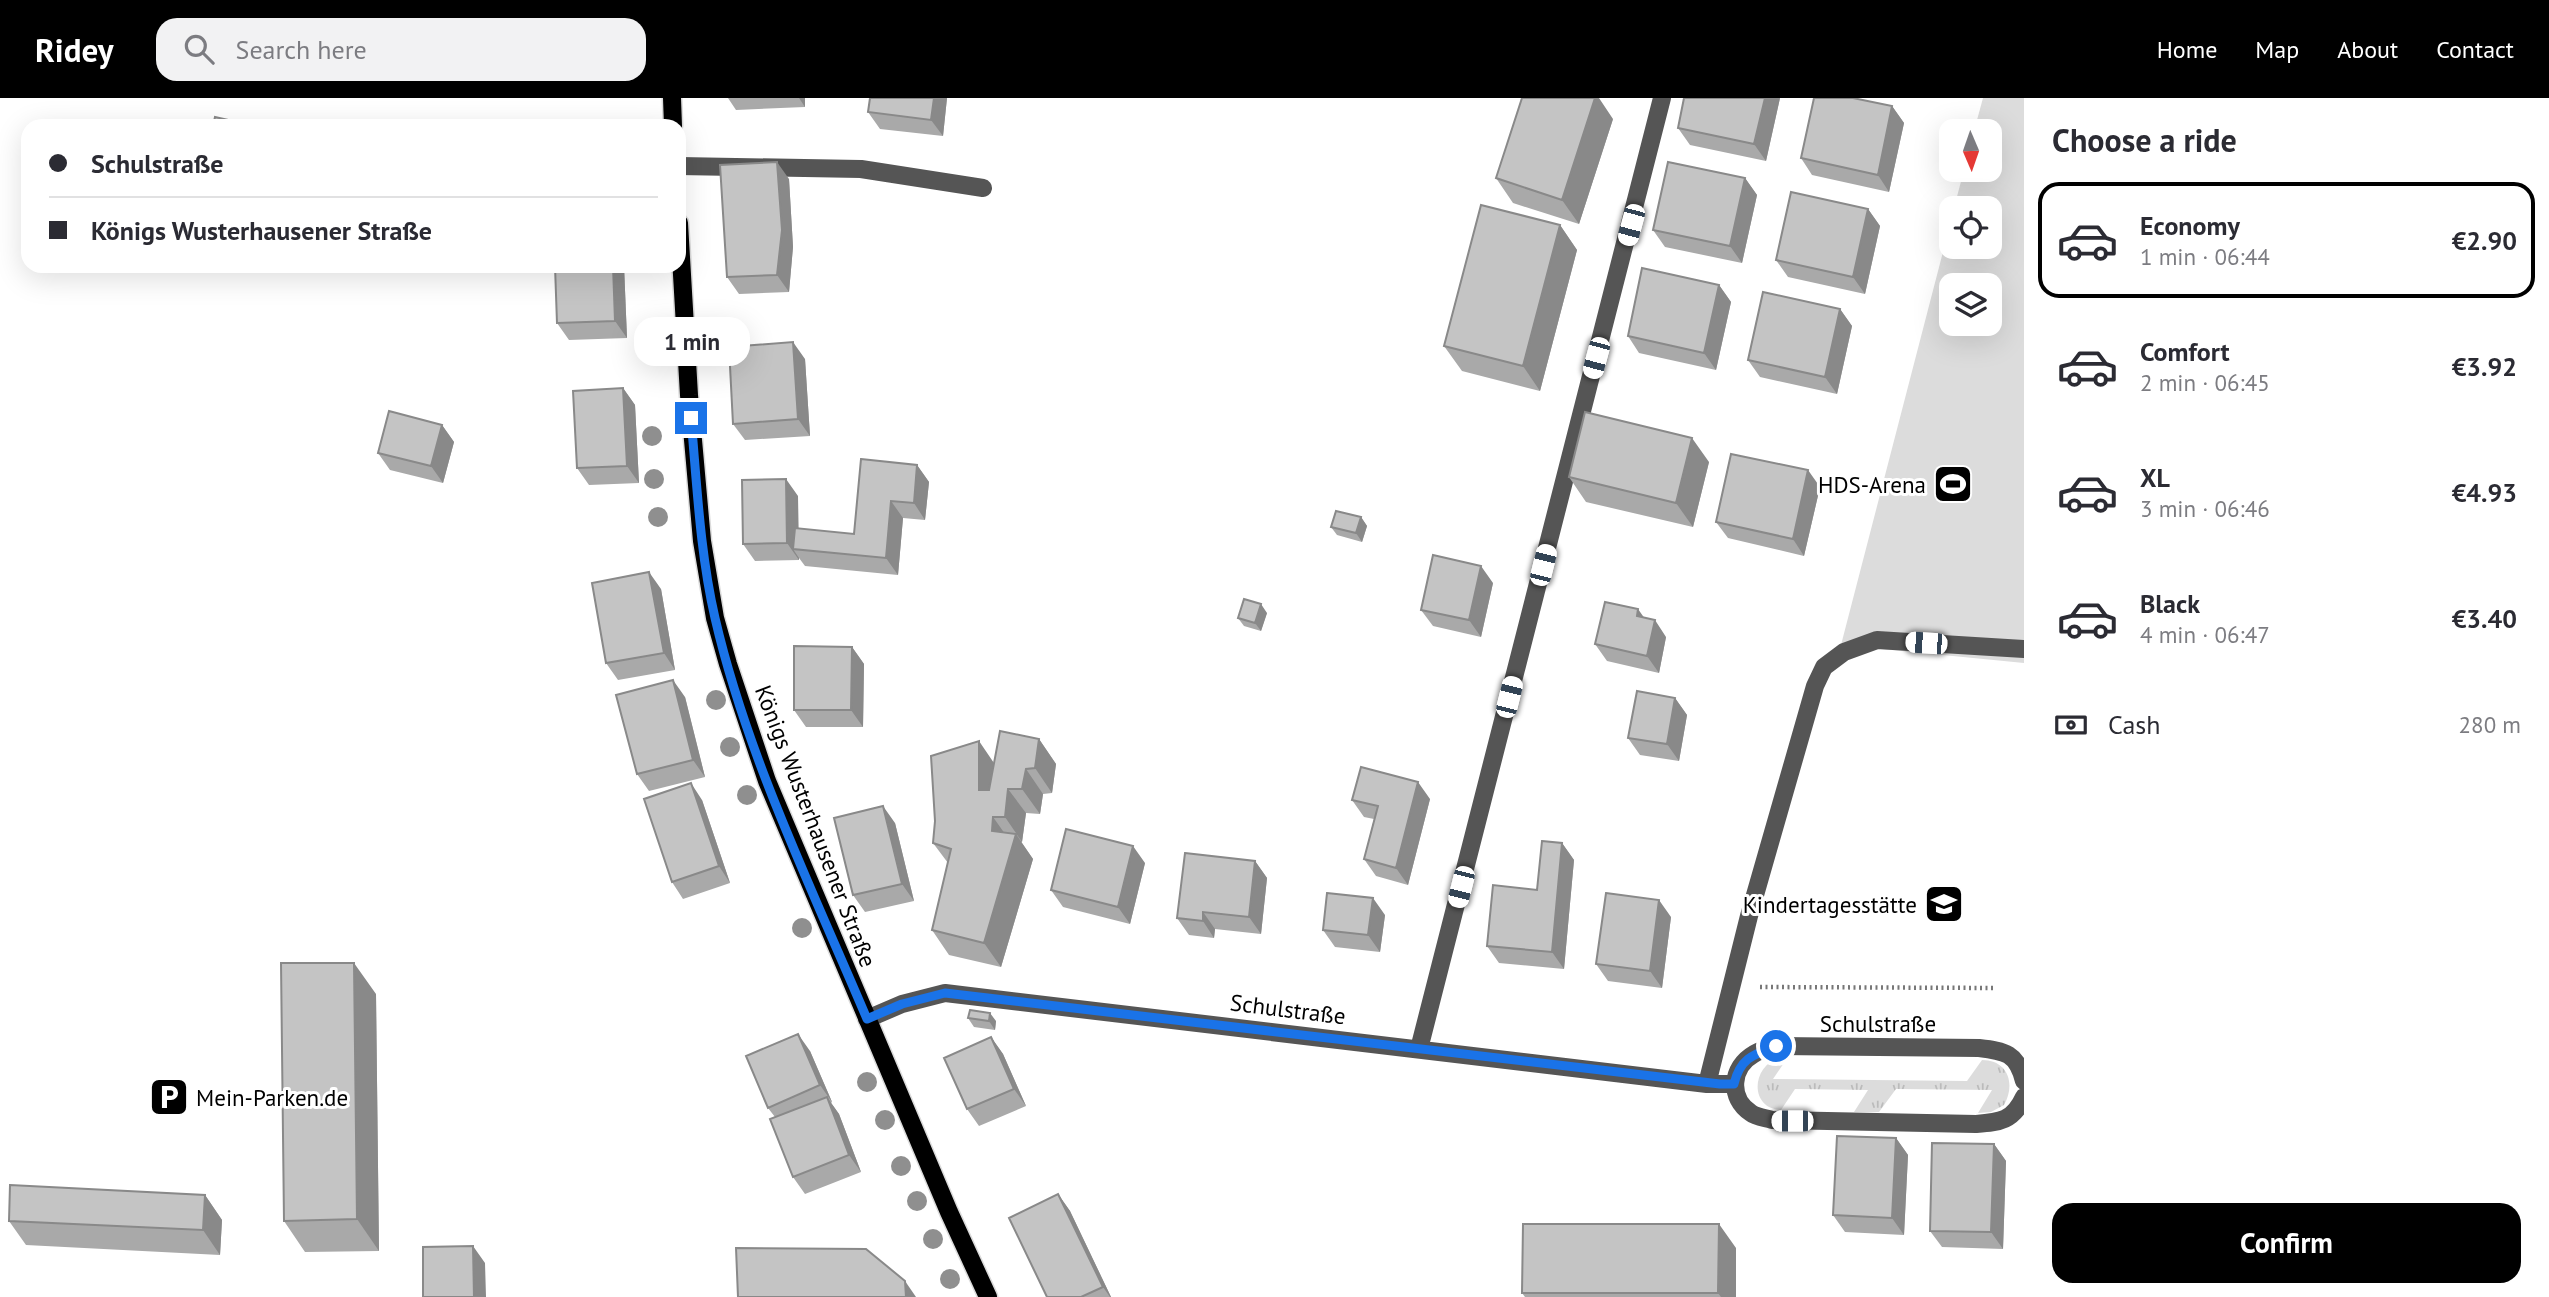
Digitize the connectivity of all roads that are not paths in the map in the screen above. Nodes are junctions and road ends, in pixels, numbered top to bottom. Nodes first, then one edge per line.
1 (672, 98) edge
2 (1662, 98) edge
3 (673, 119) edge
4 (686, 166) edge
5 (984, 188) dead end
6 (682, 273) edge
7 (2024, 649) edge
8 (867, 1019) junction
9 (1419, 1049) junction
10 (2024, 1081) edge
11 (1707, 1084) junction
12 (1734, 1084) junction
13 (2024, 1097) edge
14 (988, 1297) edge

1 - 3 main road
2 - 9 street
4 - 5 street
6 - 8 main road, Königs Wusterhausener Straße
7 - 11 street
8 - 9 street, Schulstraße
8 - 14 main road, Königs Wusterhausener Straße
9 - 11 street, Schulstraße
10 - 12 street, Schulstraße
11 - 12 street, Schulstraße
12 - 13 street

